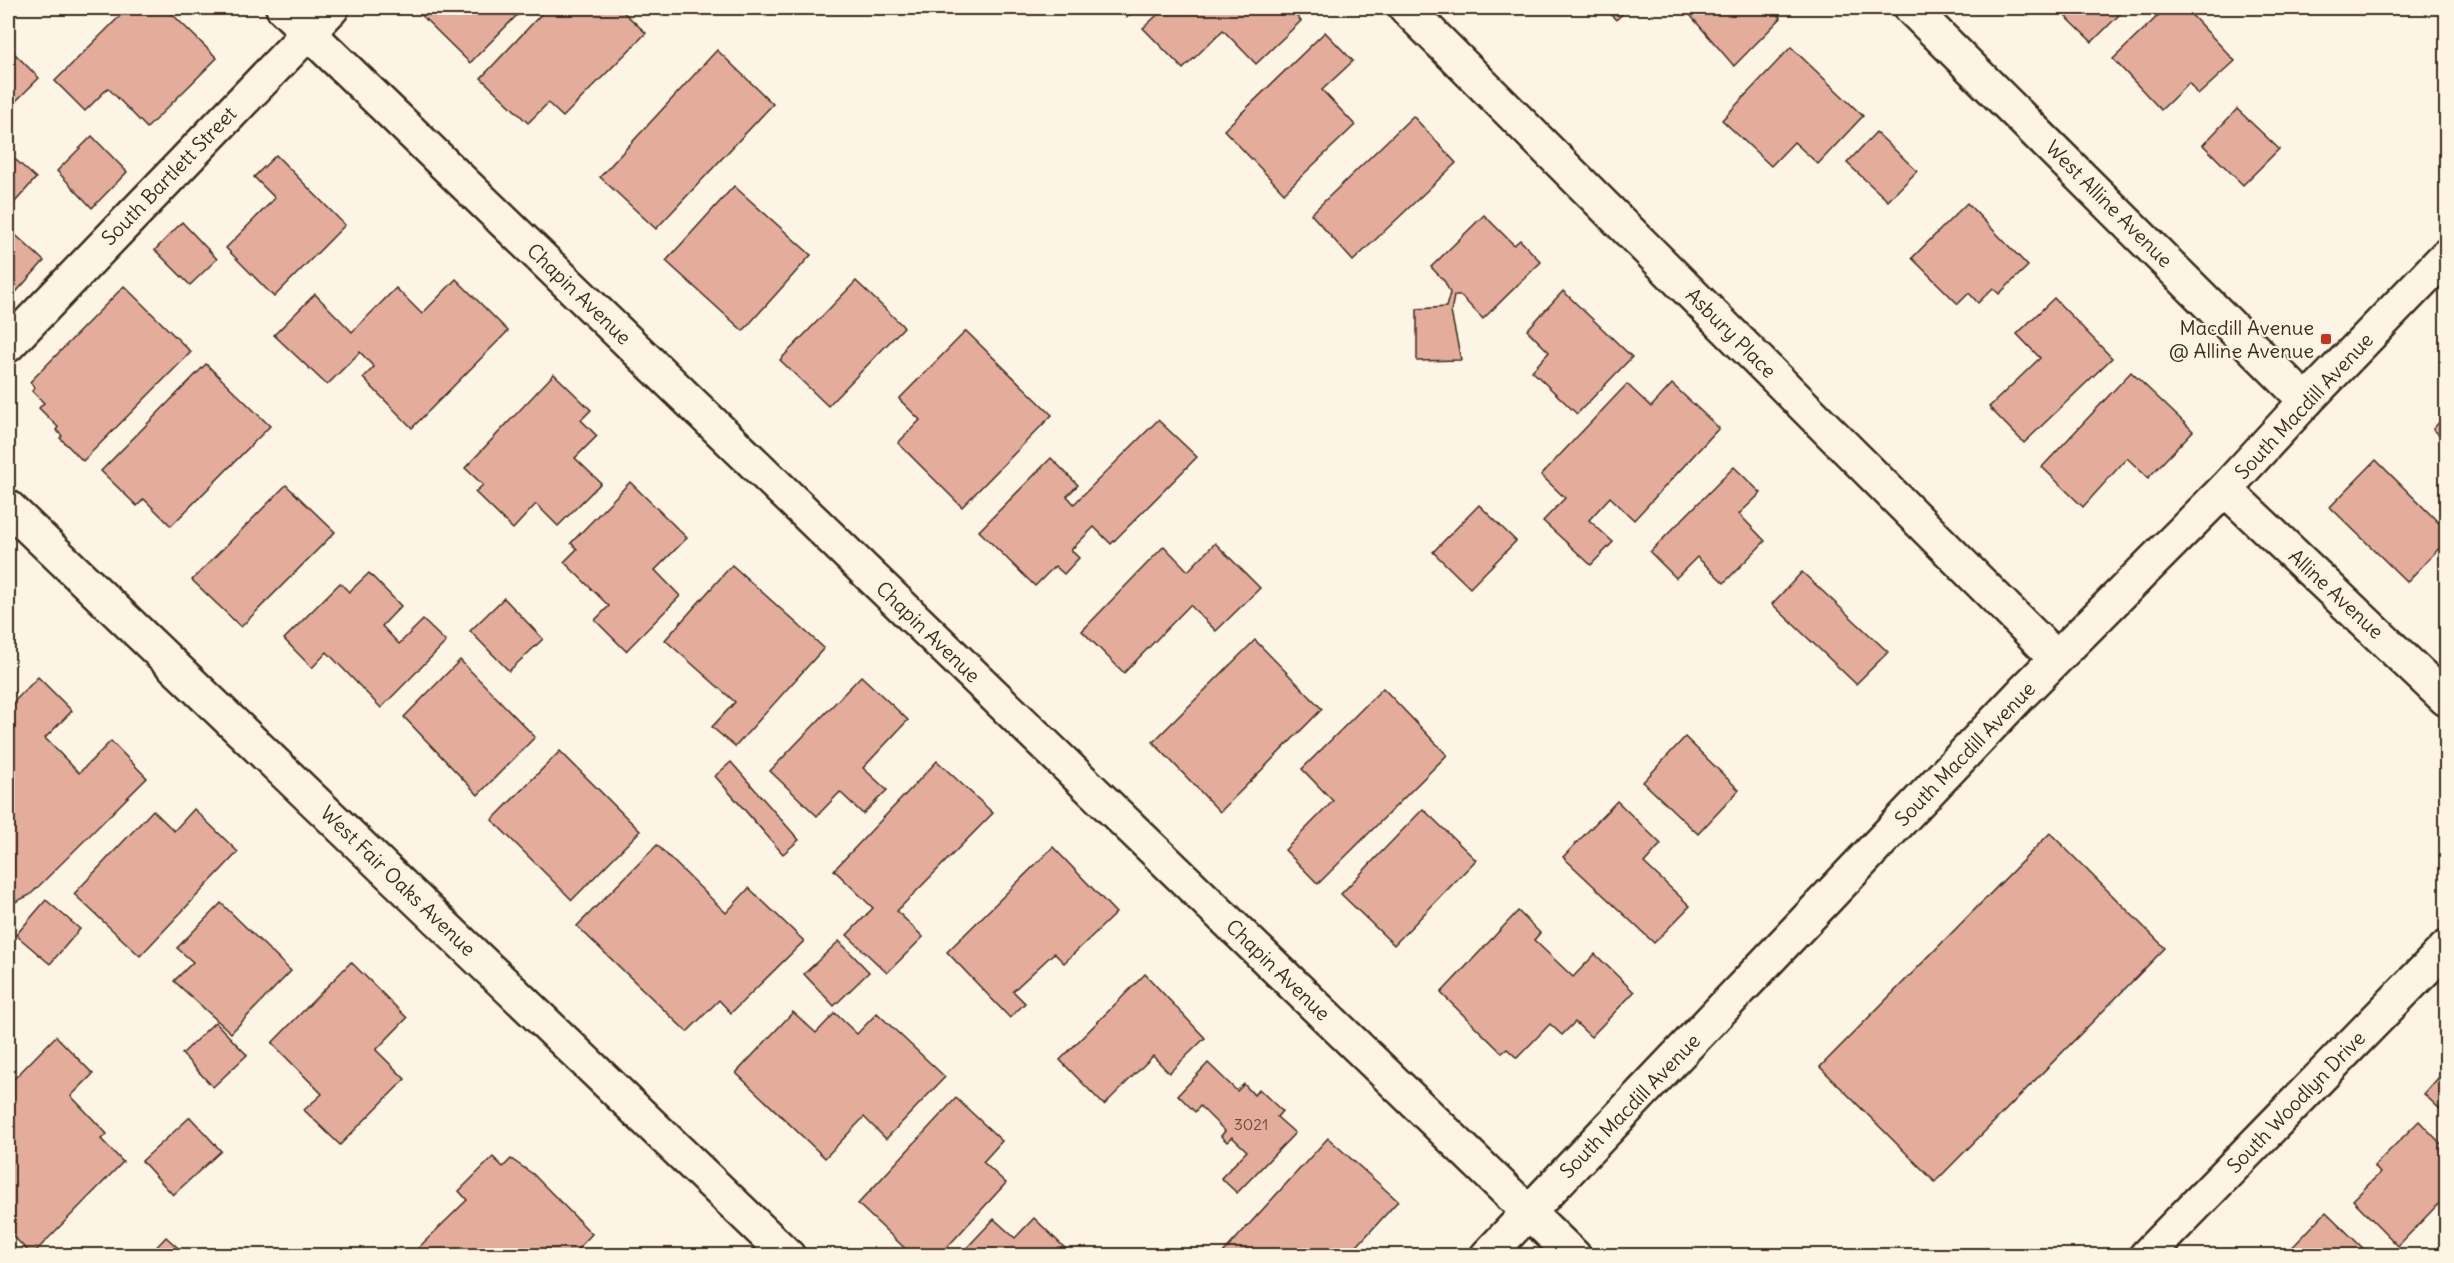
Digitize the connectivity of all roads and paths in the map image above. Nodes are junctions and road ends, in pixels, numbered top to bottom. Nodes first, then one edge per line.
1 (283, 8) edge
2 (332, 8) edge
3 (1406, 8) edge
4 (1911, 8) edge
5 (308, 32) junction
6 (2446, 256) edge
7 (8, 345) edge
8 (2306, 401) junction
9 (2225, 489) junction
10 (8, 507) edge
11 (2056, 658) junction
12 (2446, 699) edge
13 (2446, 948) edge
14 (1529, 1212) junction
15 (788, 1256) edge
16 (1487, 1256) edge
17 (1574, 1256) edge
18 (2146, 1256) edge

1 - 5 street, Chapin Avenue
2 - 5 street, South Bartlett Street
3 - 11 street, Asbury Place
4 - 8 street, West Alline Avenue
5 - 7 street, South Bartlett Street
5 - 14 street, Chapin Avenue
6 - 8 street, South Macdill Avenue
8 - 9 street, South Macdill Avenue
9 - 11 street, South Macdill Avenue
9 - 12 street, Alline Avenue
10 - 15 street, West Fair Oaks Avenue
11 - 14 street, South Macdill Avenue
13 - 18 street, South Woodlyn Drive
14 - 16 street, South Macdill Avenue
14 - 17 street, Chapin Avenue

